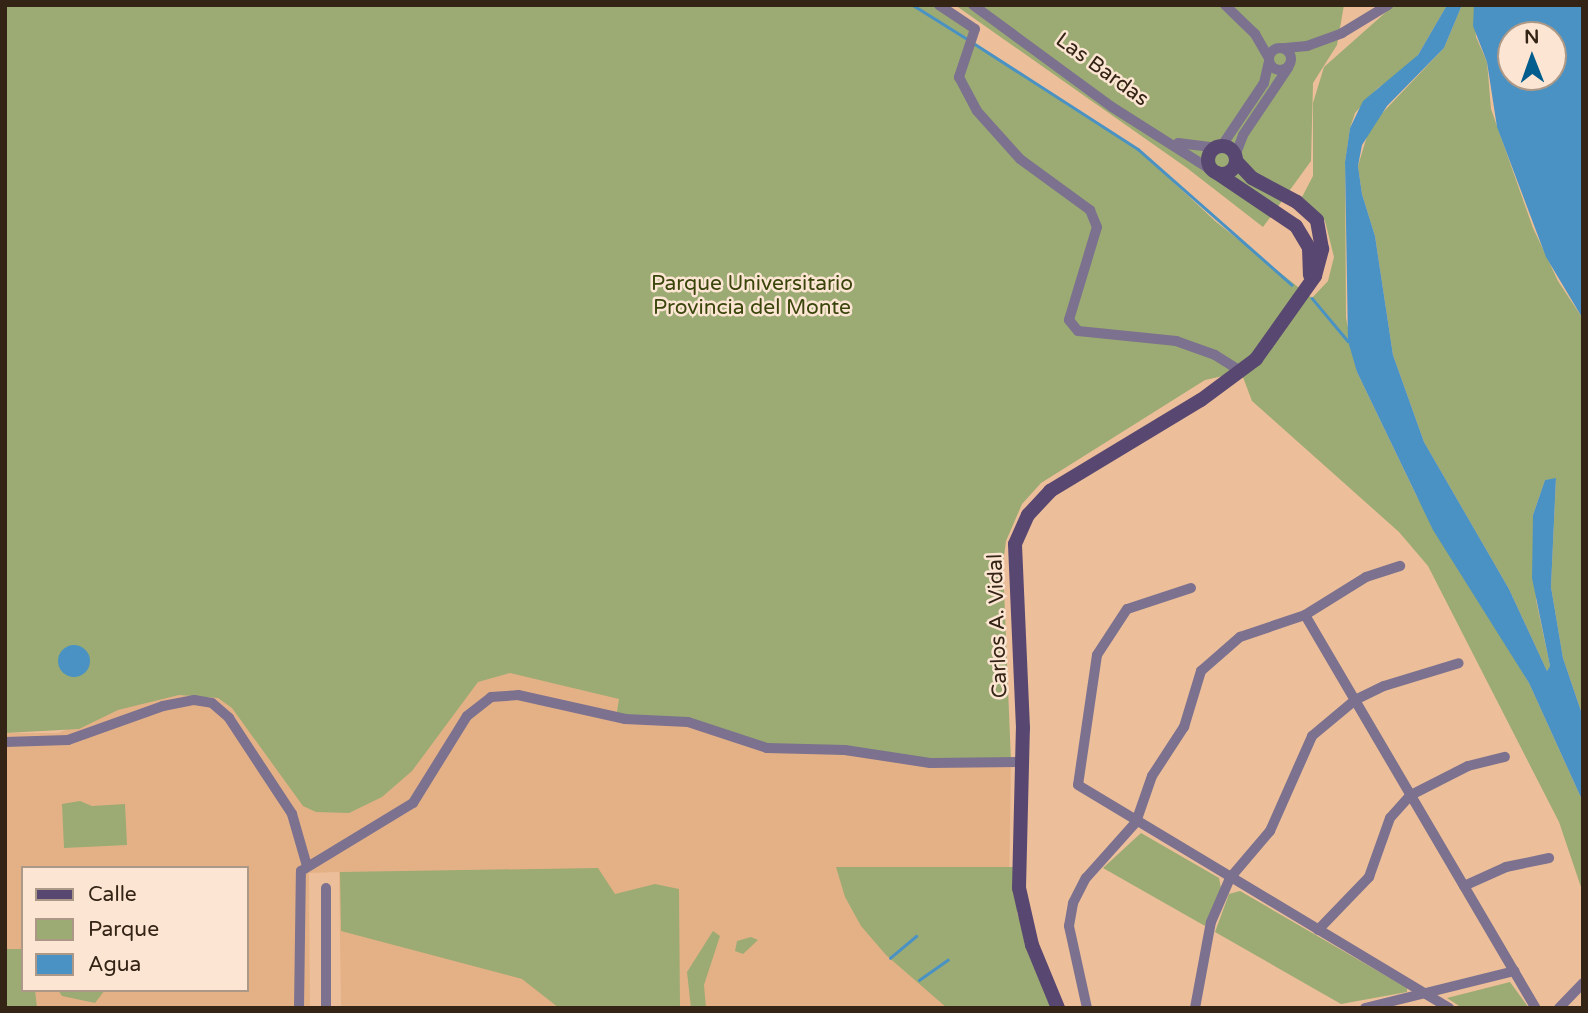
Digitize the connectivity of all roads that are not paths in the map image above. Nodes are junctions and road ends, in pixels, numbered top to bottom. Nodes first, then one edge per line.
1 (939, 5) edge
2 (973, 5) edge
3 (1225, 5) edge
4 (1388, 5) edge
5 (1255, 34) junction
6 (1322, 42) junction
7 (1283, 48) junction
8 (1269, 60) junction
9 (1290, 65) junction
10 (1173, 142) junction
11 (1219, 147) junction
12 (1236, 158) junction
13 (1215, 172) junction
14 (1304, 293) junction
15 (1241, 371) junction
16 (1399, 566) dead end
17 (1191, 588) dead end
18 (1305, 615) junction
19 (1459, 663) dead end
20 (1355, 700) junction
21 (5, 742) edge
22 (1505, 757) dead end
23 (1023, 762) junction
24 (1411, 795) junction
25 (1136, 822) junction
26 (1549, 858) dead end
27 (307, 866) junction
28 (1230, 878) junction
29 (1464, 886) junction
30 (326, 888) dead end
31 (1318, 930) junction
32 (1514, 971) junction
33 (1583, 983) edge
34 (1428, 996) junction
35 (299, 1008) edge
36 (326, 1008) edge
37 (1058, 1008) edge
38 (1087, 1008) edge
39 (1195, 1008) edge
40 (1365, 1008) edge
41 (1448, 1008) edge
42 (1536, 1008) edge
43 (1559, 1008) edge

1 - 15 street
2 - 10 street, Las Bardas
3 - 5 street
4 - 6 street
5 - 7 street
5 - 8 street
6 - 7 street
6 - 9 street
7 - 8 street
7 - 9 street
8 - 9 street
8 - 11 street
9 - 12 street
10 - 11 street, Las Bardas
10 - 13 street, Las Bardas
11 - 12 street, Las Bardas
11 - 13 street
12 - 13 street
12 - 14 street, Las Bardas
13 - 14 street
14 - 15 street, Carlos A. Vidal
15 - 23 street, Carlos A. Vidal
16 - 18 street
17 - 25 street
18 - 20 street
18 - 25 street
19 - 20 street
20 - 24 street
20 - 28 street
21 - 27 street
22 - 24 street
23 - 27 street
23 - 37 street, Carlos A. Vidal
24 - 29 street
24 - 31 street
25 - 28 street
25 - 38 street
26 - 29 street
27 - 35 street
28 - 31 street
28 - 39 street
29 - 32 street
30 - 36 street
31 - 34 street
32 - 34 street
32 - 42 street
33 - 43 street
34 - 40 street
34 - 41 street

